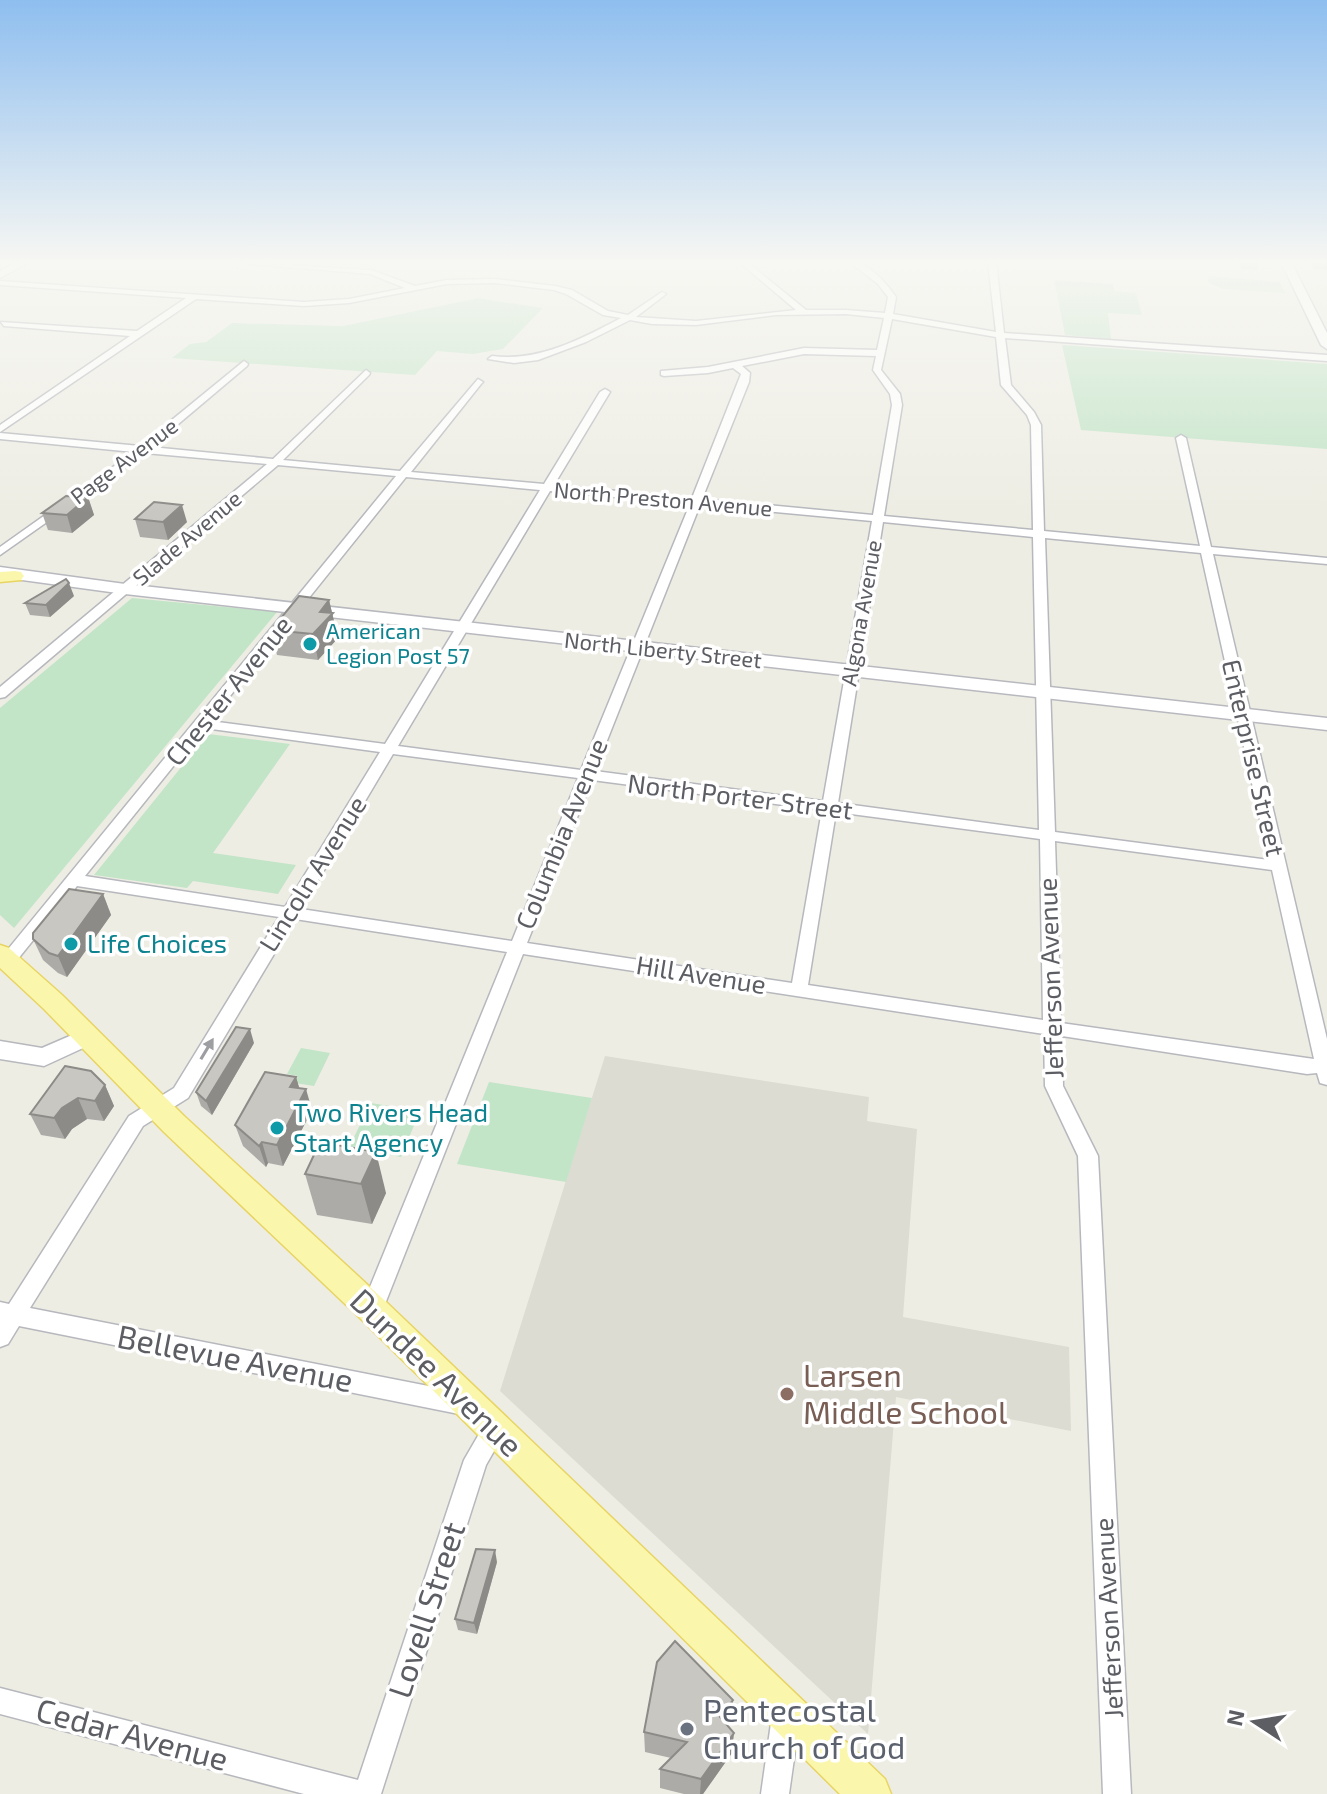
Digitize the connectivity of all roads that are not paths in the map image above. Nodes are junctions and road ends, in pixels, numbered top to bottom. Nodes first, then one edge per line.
1 (121, 346) edge
2 (566, 346) edge
3 (881, 346) edge
4 (1002, 346) edge
5 (1152, 346) edge
6 (879, 353) junction
7 (1327, 358) edge
8 (492, 359) dead end
9 (244, 364) dead end
10 (735, 365) junction
11 (366, 373) dead end
12 (664, 373) dead end
13 (478, 382) dead end
14 (605, 392) dead end
15 (0, 429) edge
16 (0, 436) edge
17 (1181, 438) dead end
18 (143, 449) junction
19 (277, 462) junction
20 (403, 474) junction
21 (546, 488) junction
22 (695, 502) junction
23 (877, 519) junction
24 (1038, 534) junction
25 (1205, 550) junction
26 (0, 552) edge
27 (1327, 561) edge
28 (5, 575) edge
29 (125, 589) junction
30 (295, 608) junction
31 (463, 628) junction
32 (638, 646) junction
33 (852, 671) junction
34 (1043, 693) junction
35 (0, 694) edge
36 (1243, 715) junction
37 (201, 724) junction
38 (1327, 724) edge
39 (390, 750) junction
40 (584, 776) junction
41 (827, 808) junction
42 (1047, 837) junction
43 (1279, 866) junction
44 (74, 880) junction
45 (289, 913) junction
46 (517, 947) junction
47 (4, 957) edge
48 (799, 989) junction
49 (1053, 1029) junction
50 (86, 1037) junction
51 (0, 1050) edge
52 (1326, 1069) edge
53 (159, 1109) junction
54 (372, 1309) junction
55 (7, 1314) edge
56 (0, 1337) edge
57 (469, 1405) junction
58 (494, 1430) junction
59 (0, 1701) edge
60 (787, 1711) junction
61 (358, 1794) edge
62 (367, 1794) edge
63 (775, 1794) edge
64 (870, 1794) edge
65 (1117, 1794) edge

1 - 15 street
2 - 8 street
3 - 6 street
4 - 24 street, Jefferson Avenue
5 - 7 street
6 - 10 street
6 - 23 street, Algona Avenue
9 - 18 street, Page Avenue
10 - 12 street
10 - 22 street, Columbia Avenue
11 - 19 street, Slade Avenue
13 - 20 street, Chester Avenue
14 - 21 street, Lincoln Avenue
16 - 18 street, North Preston Avenue
17 - 25 street, Enterprise Street
18 - 19 street, North Preston Avenue
18 - 26 street, Page Avenue
19 - 20 street, North Preston Avenue
19 - 29 street, Slade Avenue
20 - 21 street, North Preston Avenue
20 - 30 street, Chester Avenue
21 - 22 street, North Preston Avenue
21 - 31 street, Lincoln Avenue
22 - 23 street, North Preston Avenue
22 - 32 street, Columbia Avenue
23 - 24 street, North Preston Avenue
23 - 33 street, Algona Avenue
24 - 25 street, North Preston Avenue
24 - 34 street, Jefferson Avenue
25 - 27 street, North Preston Avenue
25 - 36 street, Enterprise Street
28 - 29 main road, North Liberty Street
29 - 30 main road, North Liberty Street
29 - 35 street, Slade Avenue
30 - 31 main road, North Liberty Street
30 - 37 street, Chester Avenue
31 - 32 main road, North Liberty Street
31 - 39 street, Lincoln Avenue
32 - 33 main road, North Liberty Street
32 - 40 street, Columbia Avenue
33 - 34 main road, North Liberty Street
33 - 41 street, Algona Avenue
34 - 36 main road, North Liberty Street
34 - 42 street, Jefferson Avenue
36 - 38 main road, North Liberty Street
36 - 43 street, Enterprise Street
37 - 39 street, North Porter Street
37 - 44 street, Chester Avenue
39 - 40 street, North Porter Street
39 - 45 street, Lincoln Avenue
40 - 41 street, North Porter Street
40 - 46 street, Columbia Avenue
41 - 42 street, North Porter Street
41 - 48 street, Algona Avenue
42 - 43 street, North Porter Street
42 - 49 street, Jefferson Avenue
43 - 52 street, Enterprise Street
44 - 45 street, Hill Avenue
44 - 47 street, Chester Avenue
45 - 46 street, Hill Avenue
53 -> 45 street, Lincoln Avenue
46 - 48 street, Hill Avenue
46 - 54 street, Columbia Avenue
47 - 50 main road, Dundee Avenue
48 - 49 street, Hill Avenue
49 - 52 street, Hill Avenue
49 - 65 street, Jefferson Avenue
50 - 51 street
50 - 53 main road, Dundee Avenue
53 - 54 main road, Dundee Avenue
53 - 55 street, Lincoln Avenue
54 - 57 main road, Dundee Avenue
55 - 56 street, Lincoln Avenue
55 - 57 street, Bellevue Avenue
57 - 58 main road, Dundee Avenue
58 - 60 main road, Dundee Avenue
58 - 62 street, Lovell Street
59 - 61 street, Cedar Avenue
60 - 63 street
60 - 64 main road, Dundee Avenue

